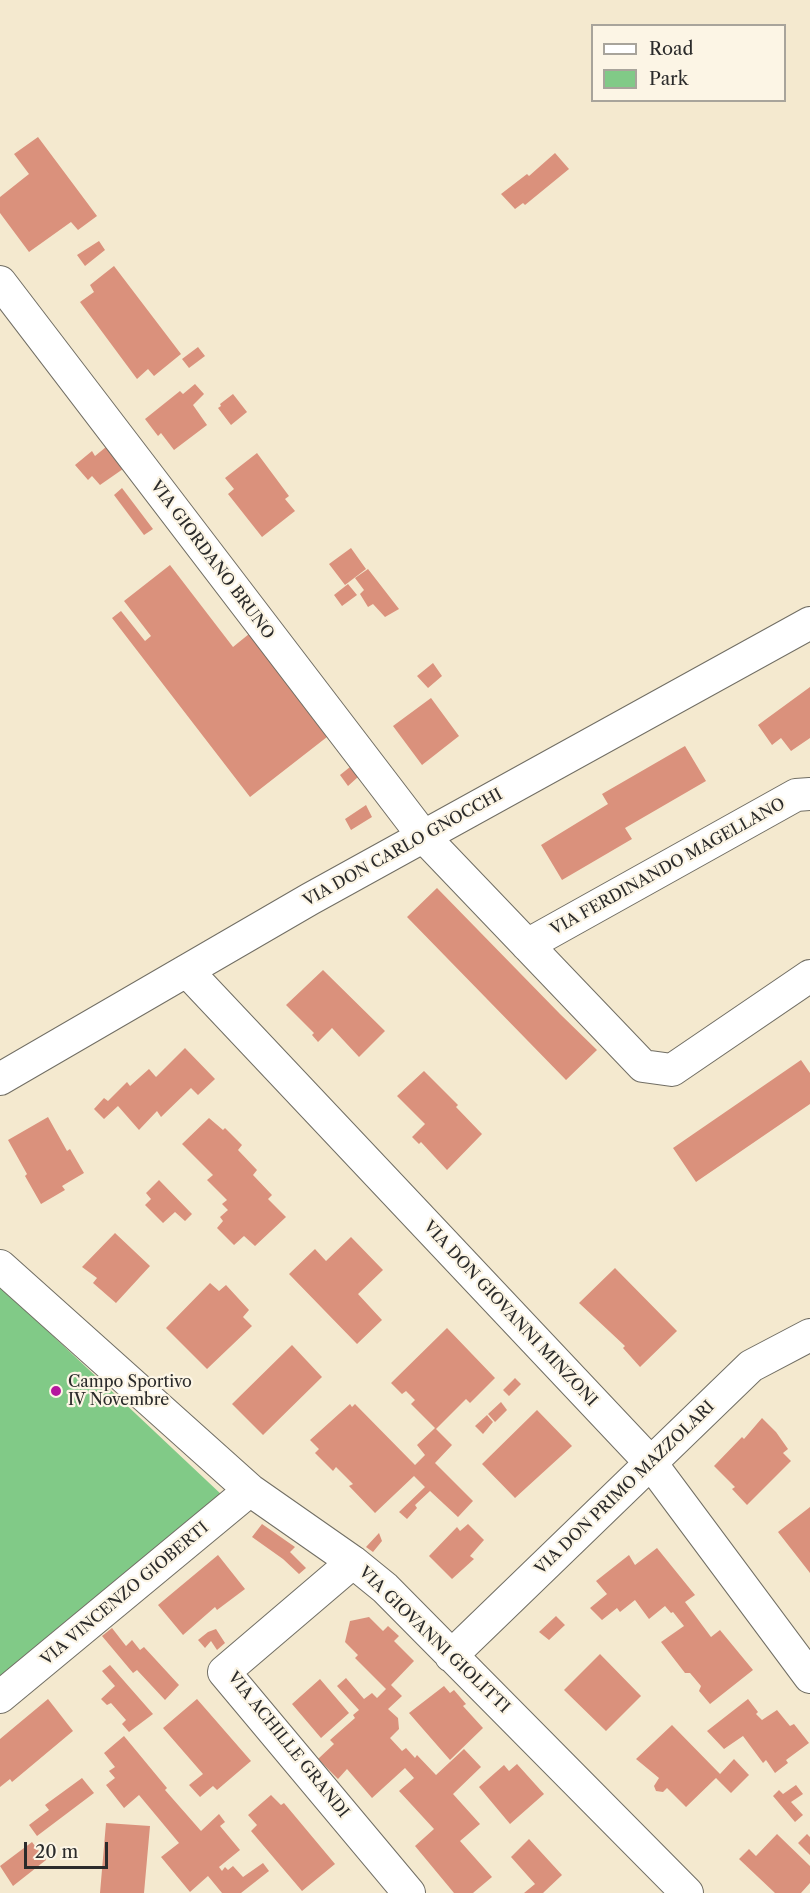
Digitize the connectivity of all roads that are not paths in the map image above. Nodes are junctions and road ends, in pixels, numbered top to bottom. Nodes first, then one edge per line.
1 (0, 282) edge
2 (810, 623) edge
3 (810, 794) edge
4 (424, 837) junction
5 (527, 945) junction
6 (187, 971) junction
7 (810, 976) edge
8 (0, 1079) edge
9 (0, 1266) edge
10 (810, 1335) edge
11 (650, 1462) junction
12 (250, 1490) junction
13 (353, 1562) junction
14 (451, 1656) junction
15 (810, 1677) edge
16 (0, 1697) edge
17 (409, 1893) edge
18 (687, 1893) edge

1 - 4 street, VIA GIORDANO BRUNO
2 - 4 street, VIA DON CARLO GNOCCHI
3 - 5 street, VIA FERDINANDO MAGELLANO
4 - 5 street
4 - 6 street, VIA DON CARLO GNOCCHI
5 - 7 street
6 - 8 street, VIA DON CARLO GNOCCHI
6 - 11 street, VIA DON GIOVANNI MINZONI
9 - 12 street, VIA GIOVANNI GIOLITTI
10 - 11 street, VIA DON PRIMO MAZZOLARI
11 - 14 street, VIA DON PRIMO MAZZOLARI
11 - 15 street, VIA DON GIOVANNI MINZONI
12 - 13 street, VIA GIOVANNI GIOLITTI
12 - 16 street, VIA VINCENZO GIOBERTI
13 - 14 street, VIA GIOVANNI GIOLITTI
13 - 17 street, VIA ACHILLE GRANDI
14 - 18 street, VIA GIOVANNI GIOLITTI

